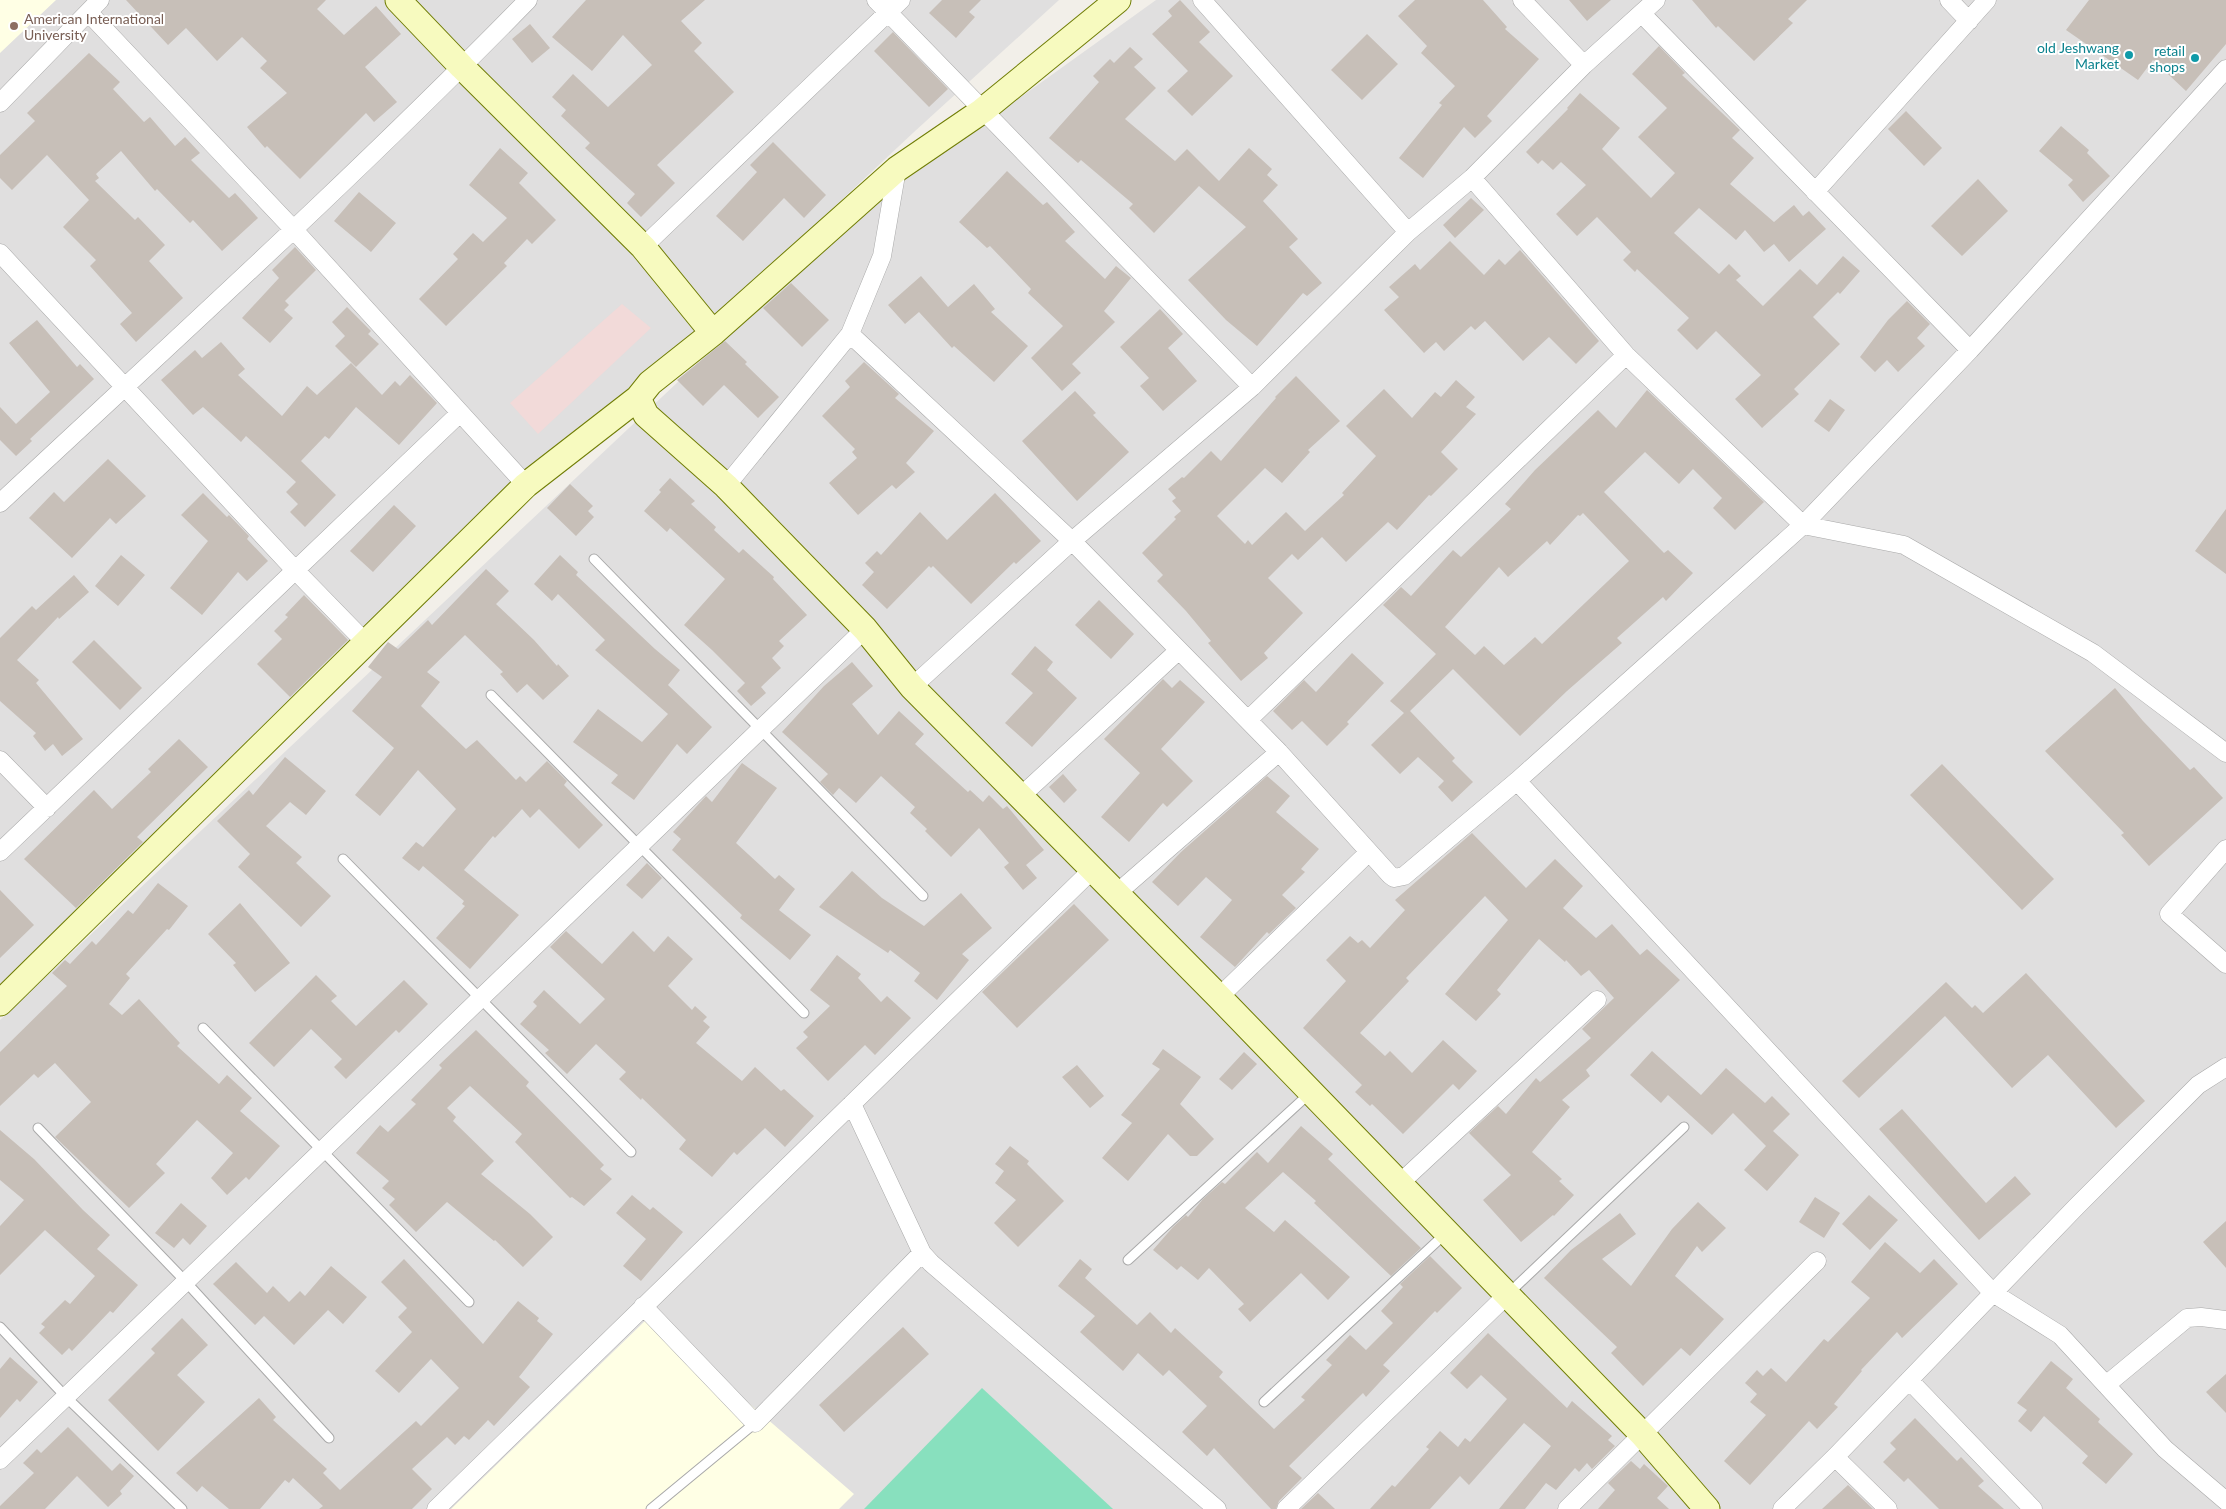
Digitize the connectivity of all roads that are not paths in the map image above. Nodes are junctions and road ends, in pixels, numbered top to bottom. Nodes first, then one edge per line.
1 (398, 0) edge
2 (528, 0) edge
3 (901, 0) edge
4 (1118, 0) edge
5 (1202, 0) edge
6 (1522, 0) edge
7 (1656, 0) edge
8 (1948, 0) edge
9 (1987, 0) edge
10 (882, 6) edge
11 (94, 7) edge
12 (1642, 14) junction
13 (1969, 21) junction
14 (1584, 65) junction
15 (462, 68) junction
16 (2226, 69) edge
17 (0, 102) edge
18 (982, 111) junction
19 (897, 169) junction
20 (1472, 178) junction
21 (1815, 192) junction
22 (294, 230) junction
23 (1408, 232) junction
24 (643, 247) junction
25 (0, 253) edge
26 (712, 333) junction
27 (850, 334) junction
28 (1970, 350) junction
29 (1626, 355) junction
30 (125, 386) junction
31 (1252, 387) junction
32 (638, 398) junction
33 (460, 413) junction
34 (526, 485) junction
35 (726, 486) junction
36 (0, 503) edge
37 (1804, 525) junction
38 (1072, 541) junction
39 (594, 559) dead end
40 (295, 570) junction
41 (865, 628) junction
42 (367, 644) junction
43 (1178, 650) junction
44 (912, 687) junction
45 (491, 694) dead end
46 (1248, 720) junction
47 (760, 729) junction
48 (1279, 752) junction
49 (2226, 753) edge
50 (0, 760) edge
51 (1517, 781) junction
52 (1020, 797) junction
53 (47, 808) junction
54 (640, 846) junction
55 (2226, 849) edge
56 (0, 852) edge
57 (1368, 853) junction
58 (343, 859) dead end
59 (1092, 870) junction
60 (1116, 894) junction
61 (923, 896) dead end
62 (2226, 964) edge
63 (480, 998) junction
64 (1218, 998) junction
65 (1597, 1000) dead end
66 (0, 1004) edge
67 (804, 1013) dead end
68 (203, 1028) dead end
69 (2226, 1067) edge
70 (1310, 1093) junction
71 (852, 1104) junction
72 (1684, 1127) dead end
73 (38, 1128) dead end
74 (322, 1151) junction
75 (631, 1152) dead end
76 (1399, 1184) junction
77 (1446, 1233) junction
78 (922, 1253) junction
79 (1128, 1260) dead end
80 (1817, 1261) dead end
81 (186, 1282) junction
82 (1992, 1292) junction
83 (1507, 1295) junction
84 (469, 1302) dead end
85 (643, 1306) junction
86 (2226, 1320) edge
87 (0, 1327) edge
88 (1910, 1380) junction
89 (2106, 1385) junction
90 (66, 1397) junction
91 (1264, 1402) dead end
92 (754, 1422) junction
93 (1642, 1435) junction
94 (329, 1438) dead end
95 (1835, 1457) junction
96 (0, 1460) edge
97 (2226, 1501) edge
98 (182, 1509) edge
99 (436, 1509) edge
100 (651, 1509) edge
101 (1217, 1509) edge
102 (1286, 1509) edge
103 (1567, 1509) edge
104 (1707, 1509) edge
105 (1782, 1509) edge
106 (1888, 1509) edge
107 (2033, 1509) edge

1 - 15 street
2 - 15 street
3 - 10 street
4 - 18 street
5 - 23 street
6 - 14 street
7 - 12 street
8 - 13 street
9 - 13 street
10 - 18 street
10 - 24 street
11 - 17 street
11 - 22 street
12 - 14 street
12 - 21 street
13 - 21 street
14 - 20 street
15 - 22 street
15 - 24 street
16 - 28 street
18 - 19 street
18 - 31 street
19 - 26 street
19 - 27 street
20 - 23 street
20 - 29 street
21 - 28 street
22 - 30 street
22 - 33 street
23 - 31 street
24 - 26 street
25 - 30 street
26 - 32 street
27 - 35 street
27 - 38 street
28 - 37 street
29 - 37 street
29 - 46 street
30 - 36 street
30 - 40 street
31 - 38 street
32 - 34 street
32 - 35 street
33 - 34 street
33 - 40 street
34 - 42 street
35 - 41 street
37 - 49 street
37 - 51 street
38 - 43 street
38 - 44 street
39 - 47 lane
40 - 42 street
40 - 53 street
41 - 44 street
41 - 47 street
42 - 66 street
43 - 46 street
43 - 52 street
44 - 52 street
45 - 54 lane
46 - 48 street
47 - 54 street
47 - 61 lane
48 - 57 street
48 - 60 street
50 - 53 street
51 - 57 street
51 - 82 street
52 - 59 street
53 - 56 street
54 - 63 street
54 - 67 lane
55 - 62 street
57 - 64 street
58 - 63 lane
59 - 60 street
59 - 71 street
60 - 64 street
63 - 74 street
63 - 75 lane
64 - 70 street
65 - 76 street
68 - 74 lane
69 - 82 street
70 - 76 street
70 - 79 lane
71 - 78 street
71 - 85 street
72 - 83 lane
73 - 81 lane
74 - 81 street
74 - 84 lane
76 - 77 street
77 - 83 street
77 - 91 lane
78 - 92 street
78 - 101 street
80 - 93 street
81 - 90 street
81 - 94 lane
82 - 88 street
82 - 89 street
83 - 93 street
83 - 102 street
85 - 92 street
85 - 99 street
86 - 89 street
87 - 90 lane
88 - 95 street
88 - 107 street
89 - 97 street
90 - 96 street
90 - 98 lane
92 - 100 lane
93 - 103 street
93 - 104 street
95 - 105 street
95 - 106 street

